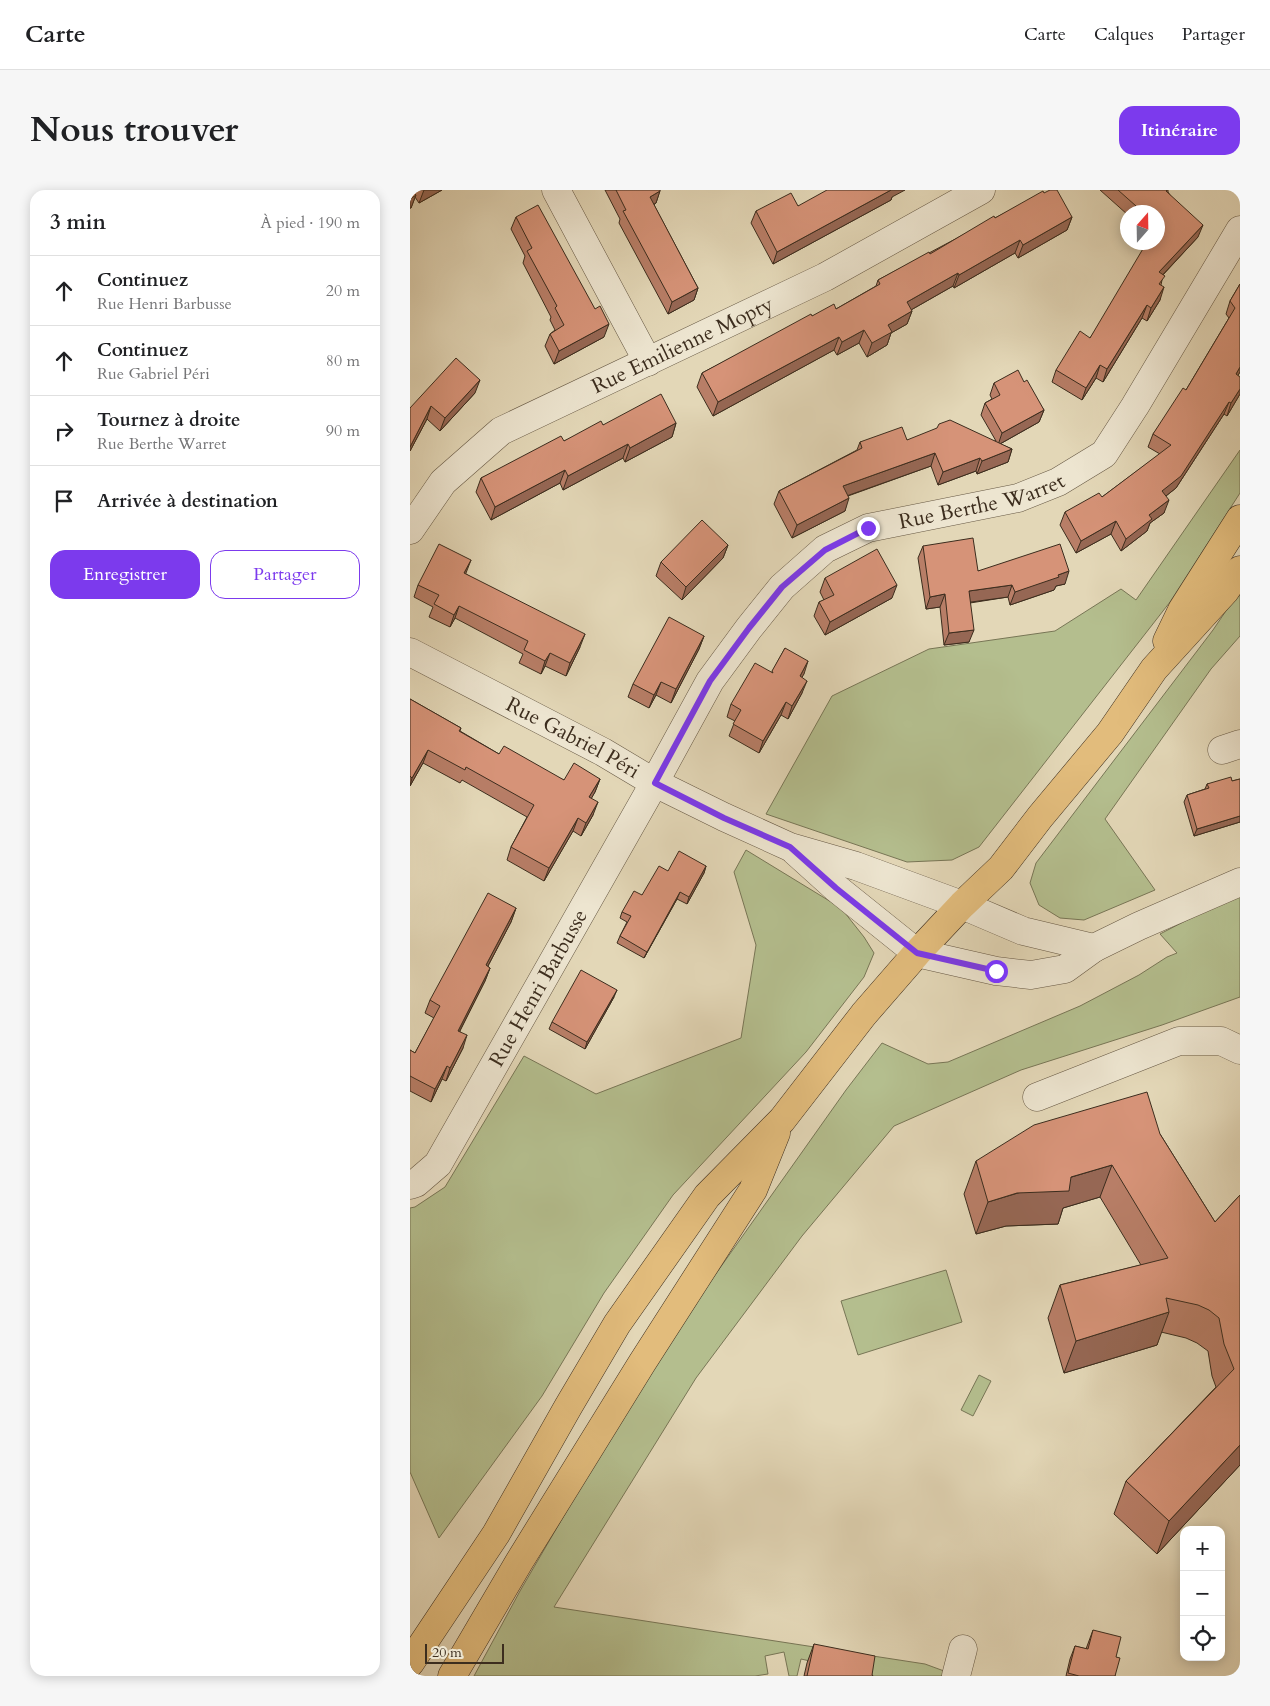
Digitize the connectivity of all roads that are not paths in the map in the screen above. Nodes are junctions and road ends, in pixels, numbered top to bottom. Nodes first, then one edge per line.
1 (556, 190) edge
2 (977, 191) edge
3 (1240, 230) edge
4 (648, 362) junction
5 (1240, 519) edge
6 (410, 530) edge
7 (1240, 570) edge
8 (410, 652) edge
9 (1154, 669) junction
10 (655, 783) junction
11 (790, 847) junction
12 (1240, 882) edge
13 (962, 905) junction
14 (1094, 948) junction
15 (917, 953) junction
16 (1240, 1050) edge
17 (1037, 1097) dead end
18 (782, 1120) junction
19 (410, 1185) edge
20 (964, 1649) dead end
21 (410, 1663) edge
22 (452, 1676) edge
23 (956, 1676) edge

1 - 4 street
2 - 4 street, Rue Emilienne Mopty
3 - 10 street, Rue Berthe Warret
4 - 6 street, Rue Emilienne Mopty
5 - 9 main road
7 - 9 main road
8 - 10 street, Rue Gabriel Péri
9 - 13 main road
10 - 11 street, Rue Gabriel Péri
10 - 19 street, Rue Henri Barbusse
11 - 13 street, Rue Gabriel Péri
11 - 15 street, Rue Gabriel Péri
12 - 14 street
13 - 14 street
13 - 15 main road
14 - 15 street
15 - 18 main road
16 - 17 street
18 - 21 main road
18 - 22 main road
20 - 23 street

